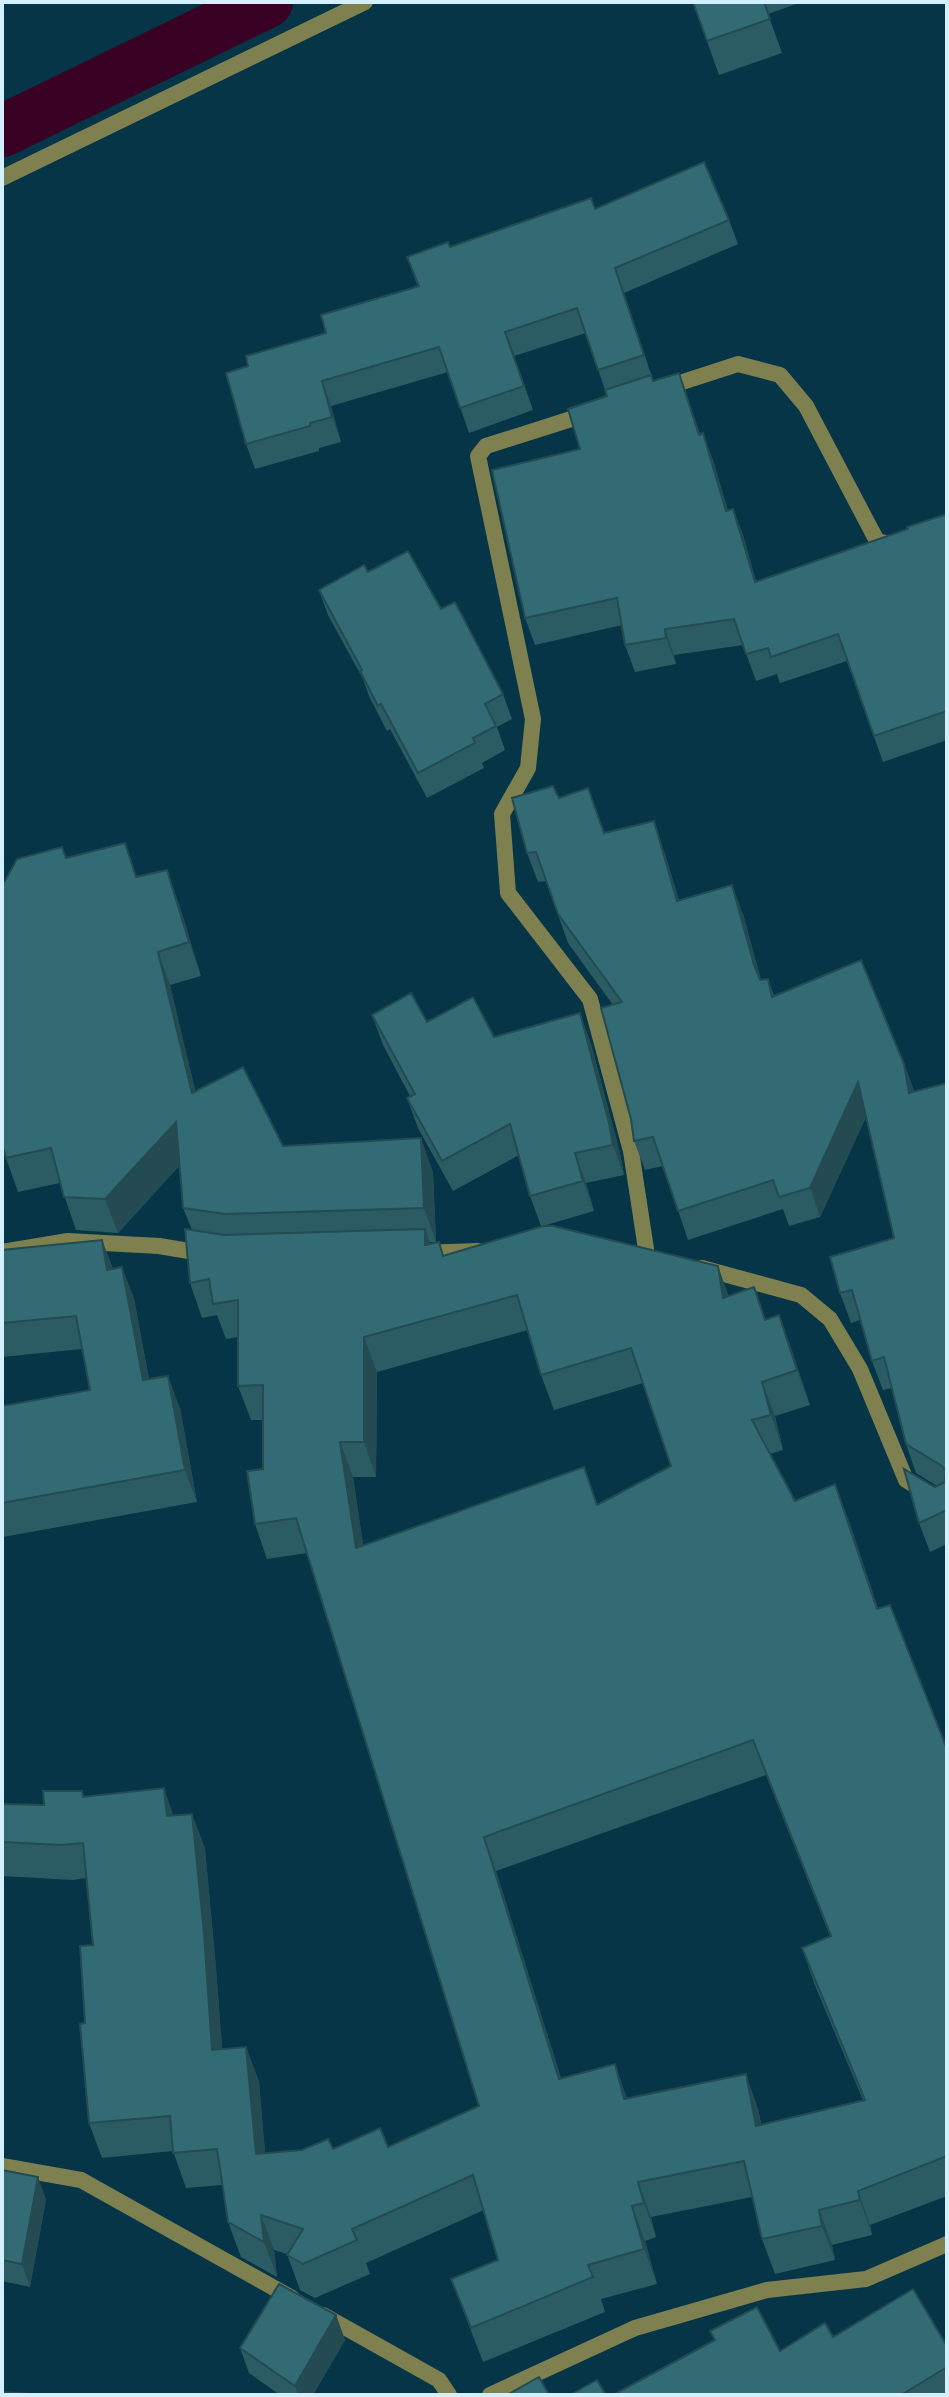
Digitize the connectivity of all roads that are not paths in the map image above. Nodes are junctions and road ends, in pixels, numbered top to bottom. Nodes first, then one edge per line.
1 (365, 2) edge
2 (2, 178) edge
3 (649, 393) edge
4 (604, 408) edge
5 (919, 535) edge
6 (646, 1250) edge
7 (499, 1251) edge
8 (2, 1252) edge
9 (406, 1253) edge
10 (220, 1256) edge
11 (688, 1263) edge
12 (947, 1505) edge
13 (2, 2166) edge
14 (947, 2244) edge
15 (449, 2395) edge
16 (490, 2395) edge

1 - 2 street
3 - 5 street
4 - 6 street
7 - 9 street
8 - 10 street
11 - 12 street
13 - 15 street
14 - 16 street

